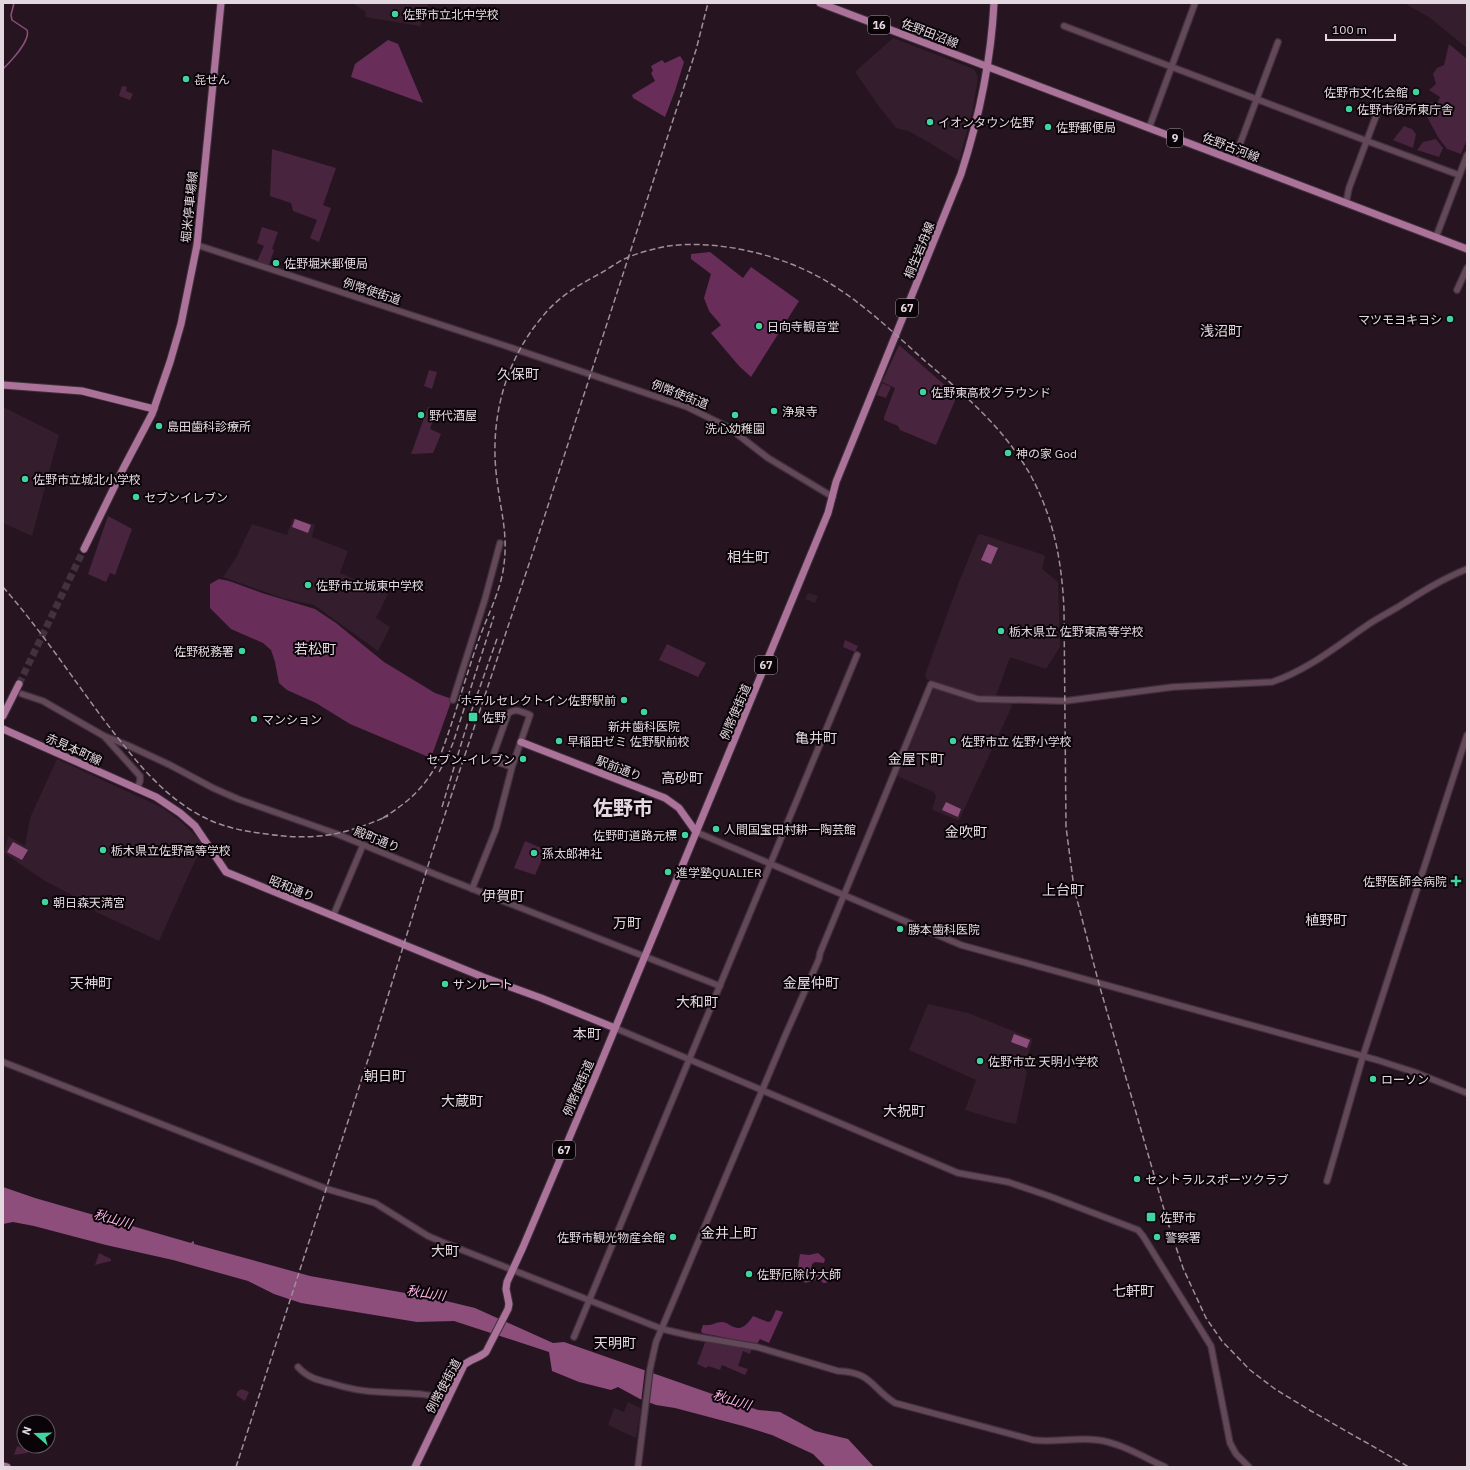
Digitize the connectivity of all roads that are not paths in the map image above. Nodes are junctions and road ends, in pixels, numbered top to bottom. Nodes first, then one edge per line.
1 (221, 3) edge
2 (820, 3) edge
3 (994, 3) edge
4 (1195, 3) edge
5 (1064, 26) dead end
6 (1278, 42) dead end
7 (987, 67) junction
8 (1171, 67) junction
9 (1257, 99) junction
10 (1379, 108) dead end
11 (1149, 128) junction
12 (1367, 141) junction
13 (1467, 155) edge
14 (1234, 160) junction
15 (1459, 175) junction
16 (1346, 202) junction
17 (1436, 237) junction
18 (197, 245) junction
19 (1467, 249) edge
20 (1467, 268) edge
21 (1457, 290) dead end
22 (3, 385) edge
23 (154, 409) junction
24 (833, 496) junction
25 (500, 543) dead end
26 (84, 549) tunnel mouth
27 (1467, 569) edge
28 (857, 655) dead end
29 (19, 684) tunnel mouth
30 (22, 694) dead end
31 (453, 700) dead end
32 (3, 716) edge
33 (3, 729) edge
34 (1467, 735) edge
35 (104, 736) junction
36 (521, 742) junction
37 (512, 767) junction
38 (137, 789) junction
39 (696, 832) junction
40 (363, 845) junction
41 (771, 864) junction
42 (472, 889) junction
43 (844, 895) junction
44 (333, 916) junction
45 (644, 956) junction
46 (720, 986) junction
47 (615, 1028) junction
48 (1362, 1056) junction
49 (689, 1059) junction
50 (3, 1062) edge
51 (762, 1090) junction
52 (1467, 1093) edge
53 (1327, 1181) dead end
54 (512, 1271) junction
55 (589, 1301) junction
56 (662, 1329) junction
57 (574, 1336) dead end
58 (298, 1367) dead end
59 (448, 1400) junction
60 (3, 1466) edge
61 (7, 1467) edge
62 (415, 1467) edge
63 (638, 1467) edge
64 (1165, 1467) edge
65 (1249, 1467) edge

1 - 18 main road, 堀米停車場線
2 - 7 main road, 佐野田沼線 / 16
3 - 7 main road, 桐生岩舟線 / 67
4 - 8 street
5 - 8 street
6 - 9 street
7 - 11 main road, 佐野古河線 / 9
7 - 24 main road, 桐生岩舟線 / 67
8 - 9 street
8 - 11 street
9 - 12 street
9 - 14 street
10 - 12 street
11 - 14 main road, 佐野古河線 / 9
12 - 15 street
12 - 16 street
13 - 15 street
14 - 16 main road, 佐野古河線 / 9
15 - 17 street
16 - 17 main road, 佐野古河線 / 9
17 - 19 main road, 佐野古河線 / 9
18 - 23 main road, 堀米停車場線
18 - 24 street, 例幣使街道
20 - 21 street
22 - 23 main road
23 - 26 main road, 堀米停車場線
24 - 39 main road, 例幣使街道 / 67
25 - 31 street
27 - 43 street
28 - 41 street
29 - 32 main road
30 - 35 street
33 - 38 main road, 赤見本町線
34 - 48 street
35 - 38 street
35 - 40 street, 殿町通り
36 - 37 street
36 - 37 street
36 - 39 main road, 駅前通り
37 - 42 street
38 - 44 main road, 昭和通り
39 - 41 street
39 - 45 main road, 例幣使街道 / 67
40 - 42 street, 殿町通り
40 - 44 street
41 - 43 street
41 - 46 street
42 - 45 street, 殿町通り
43 - 48 street
43 - 51 street
44 - 47 main road, 昭和通り
45 - 46 street, 殿町通り
45 - 47 main road, 例幣使街道 / 67
46 - 49 street
47 - 49 street
47 - 54 main road, 例幣使街道 / 67
48 - 52 street
48 - 53 street
49 - 51 street
49 - 55 street
50 - 54 street
51 - 56 street
51 - 65 street
54 - 55 street
54 - 59 main road, 例幣使街道 / 67
55 - 56 street
55 - 57 street
56 - 63 street
56 - 64 street
58 - 59 street
59 - 62 main road, 例幣使街道 / 67
60 - 61 main road

